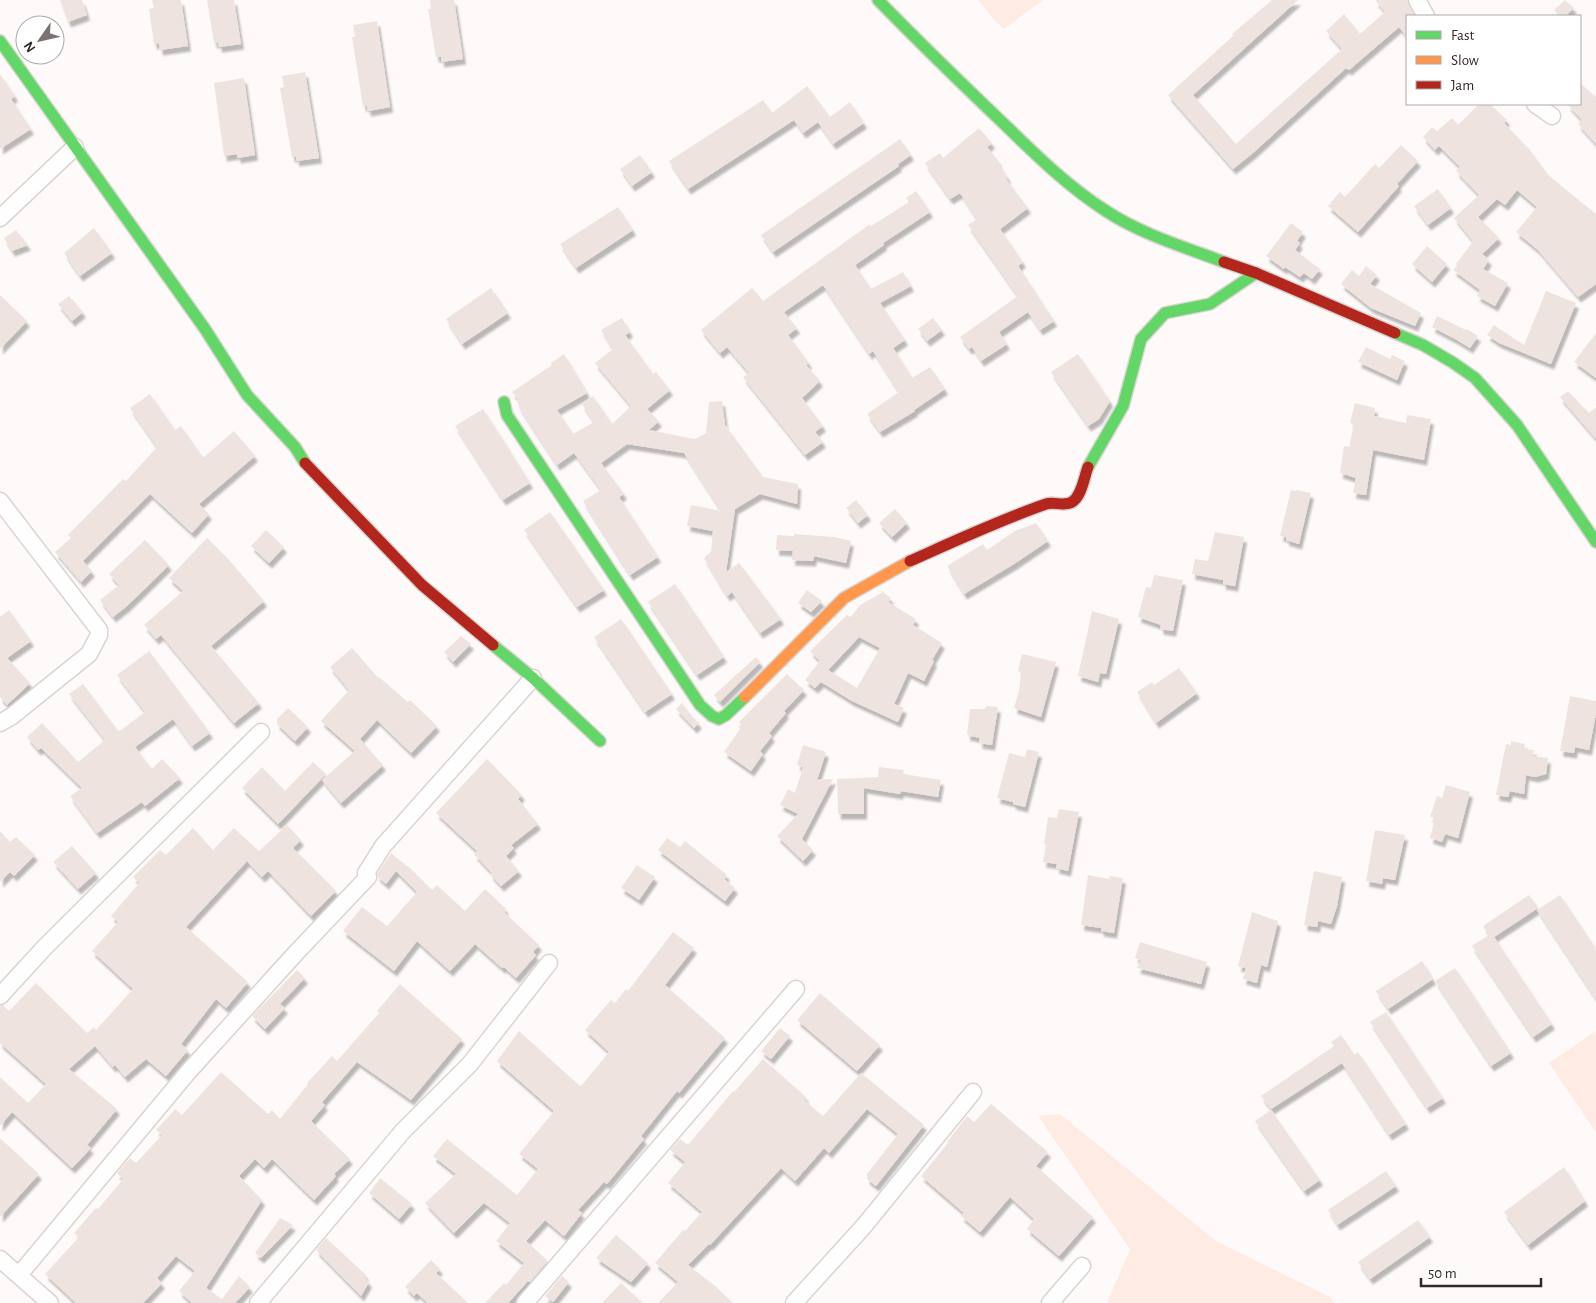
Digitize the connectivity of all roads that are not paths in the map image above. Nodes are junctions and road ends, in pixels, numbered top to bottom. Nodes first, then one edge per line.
1 (878, 0) edge
2 (1417, 0) edge
3 (1425, 15) edge
4 (0, 41) edge
5 (1536, 105) edge
6 (1552, 116) dead end
7 (76, 147) junction
8 (0, 218) edge
9 (1256, 273) junction
10 (504, 402) dead end
11 (0, 501) edge
12 (1596, 542) edge
13 (533, 678) junction
14 (0, 723) edge
15 (262, 732) dead end
16 (600, 740) dead end
17 (549, 963) dead end
18 (796, 989) dead end
19 (0, 996) edge
20 (973, 1092) dead end
21 (0, 1259) edge
22 (1082, 1266) dead end
23 (18, 1275) junction
24 (50, 1303) edge
25 (258, 1303) edge
26 (525, 1303) edge
27 (794, 1303) edge
28 (1050, 1303) edge

1 - 9 street
2 - 3 street
4 - 7 street
5 - 6 street
7 - 8 street
7 - 13 street
9 - 10 street
9 - 12 street
11 - 14 street
13 - 16 street
13 - 23 street
15 - 19 street
17 - 25 street
18 - 26 street
20 - 27 street
21 - 23 street
22 - 28 street
23 - 24 street

